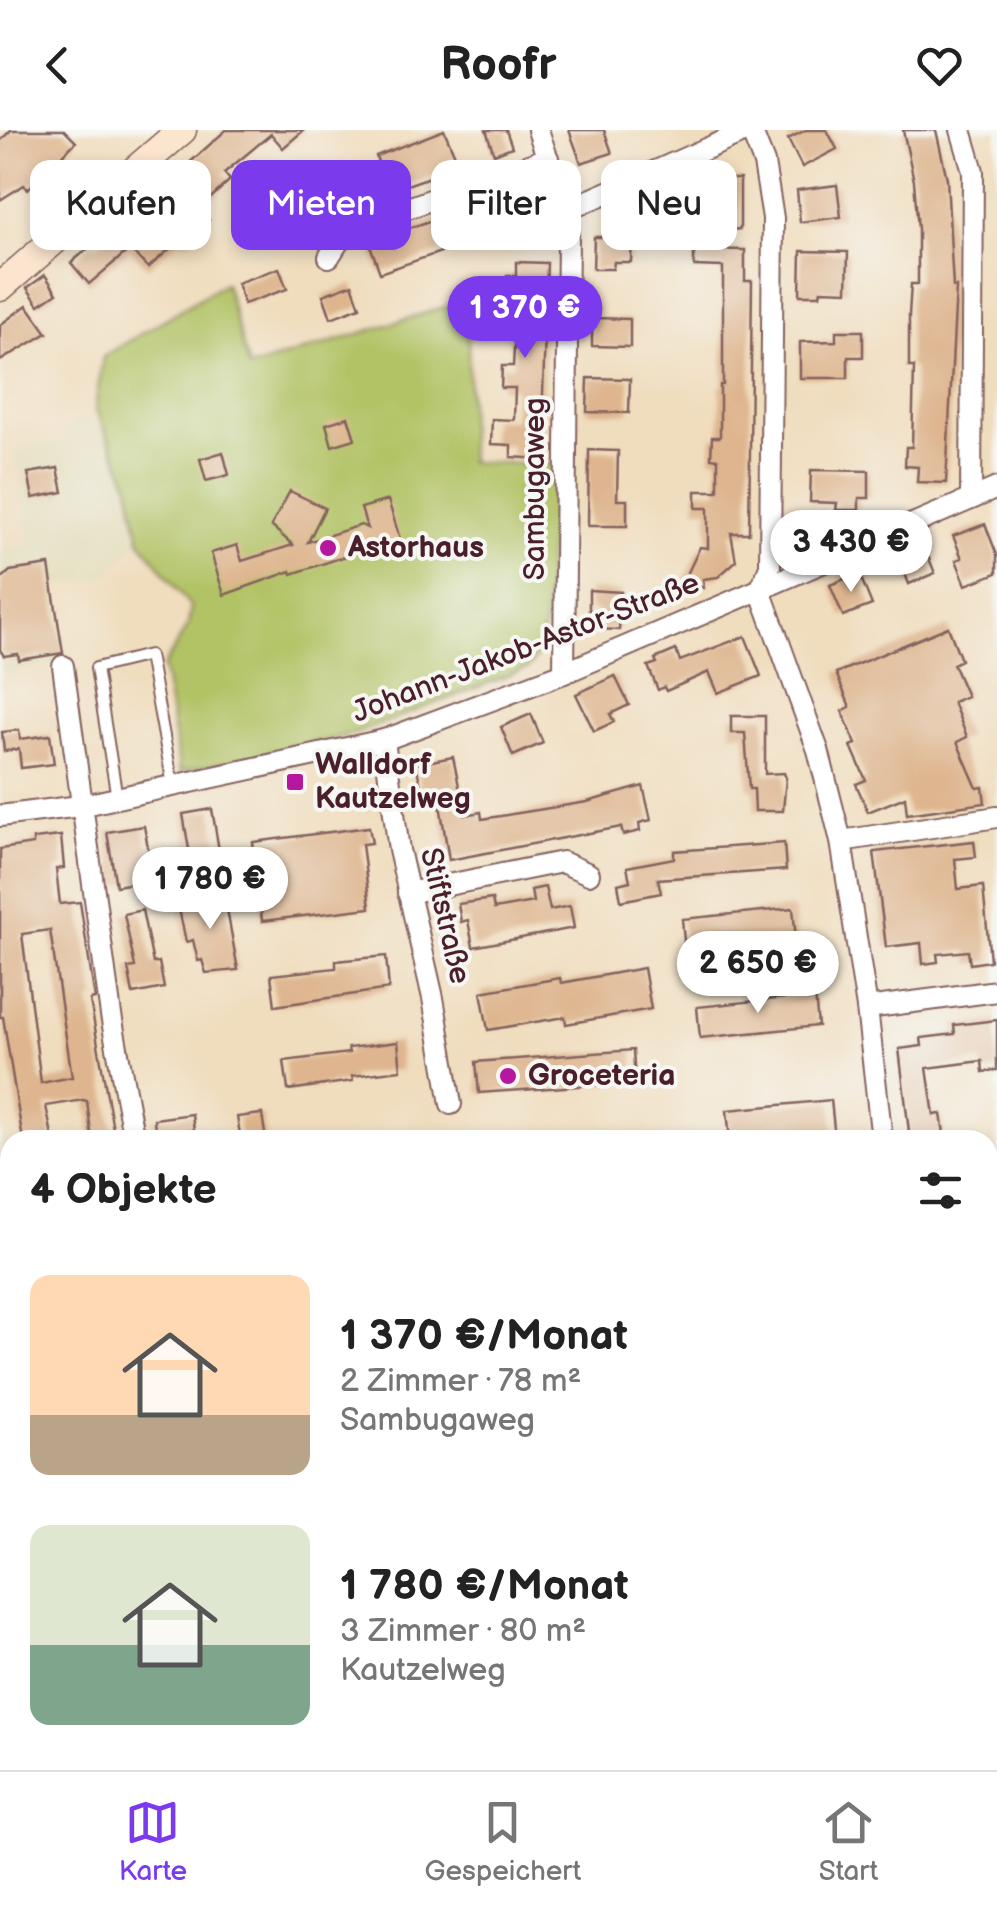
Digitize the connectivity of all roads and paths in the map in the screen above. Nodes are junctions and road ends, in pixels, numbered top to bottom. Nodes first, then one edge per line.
1 (182, 130) edge
2 (538, 130) edge
3 (750, 130) edge
4 (960, 130) edge
5 (548, 158) joint
6 (581, 204) edge
7 (568, 250) edge
8 (329, 257) dead end
9 (0, 287) edge
10 (997, 488) edge
11 (971, 500) junction
12 (760, 590) junction
13 (63, 666) dead end
14 (564, 673) junction
15 (384, 740) junction
16 (173, 786) junction
17 (117, 798) junction
18 (80, 806) junction
19 (0, 816) edge
20 (997, 818) edge
21 (841, 841) junction
22 (589, 874) dead end
23 (408, 893) junction
24 (997, 991) edge
25 (867, 1008) junction
26 (451, 1104) dead end
27 (132, 1130) edge
28 (881, 1130) edge

1 - 9 street
2 - 5 street, Sambugaweg
3 - 6 street
3 - 12 street
4 - 11 street
5 - 8 street
7 - 14 street, Sambugaweg
10 - 11 street, Johann-Jakob-Astor-Straße
11 - 12 street, Johann-Jakob-Astor-Straße
12 - 14 street, Johann-Jakob-Astor-Straße
12 - 21 street
13 - 18 street
14 - 15 street, Johann-Jakob-Astor-Straße
15 - 16 street, Johann-Jakob-Astor-Straße
15 - 23 street, Stiftstraße
16 - 17 street, Johann-Jakob-Astor-Straße
16 - 17 lane
17 - 18 street, Johann-Jakob-Astor-Straße
18 - 19 street, Johann-Jakob-Astor-Straße
18 - 27 street
20 - 21 street
21 - 25 street
22 - 23 street
23 - 26 street, Stiftstraße
24 - 25 street
25 - 28 street

